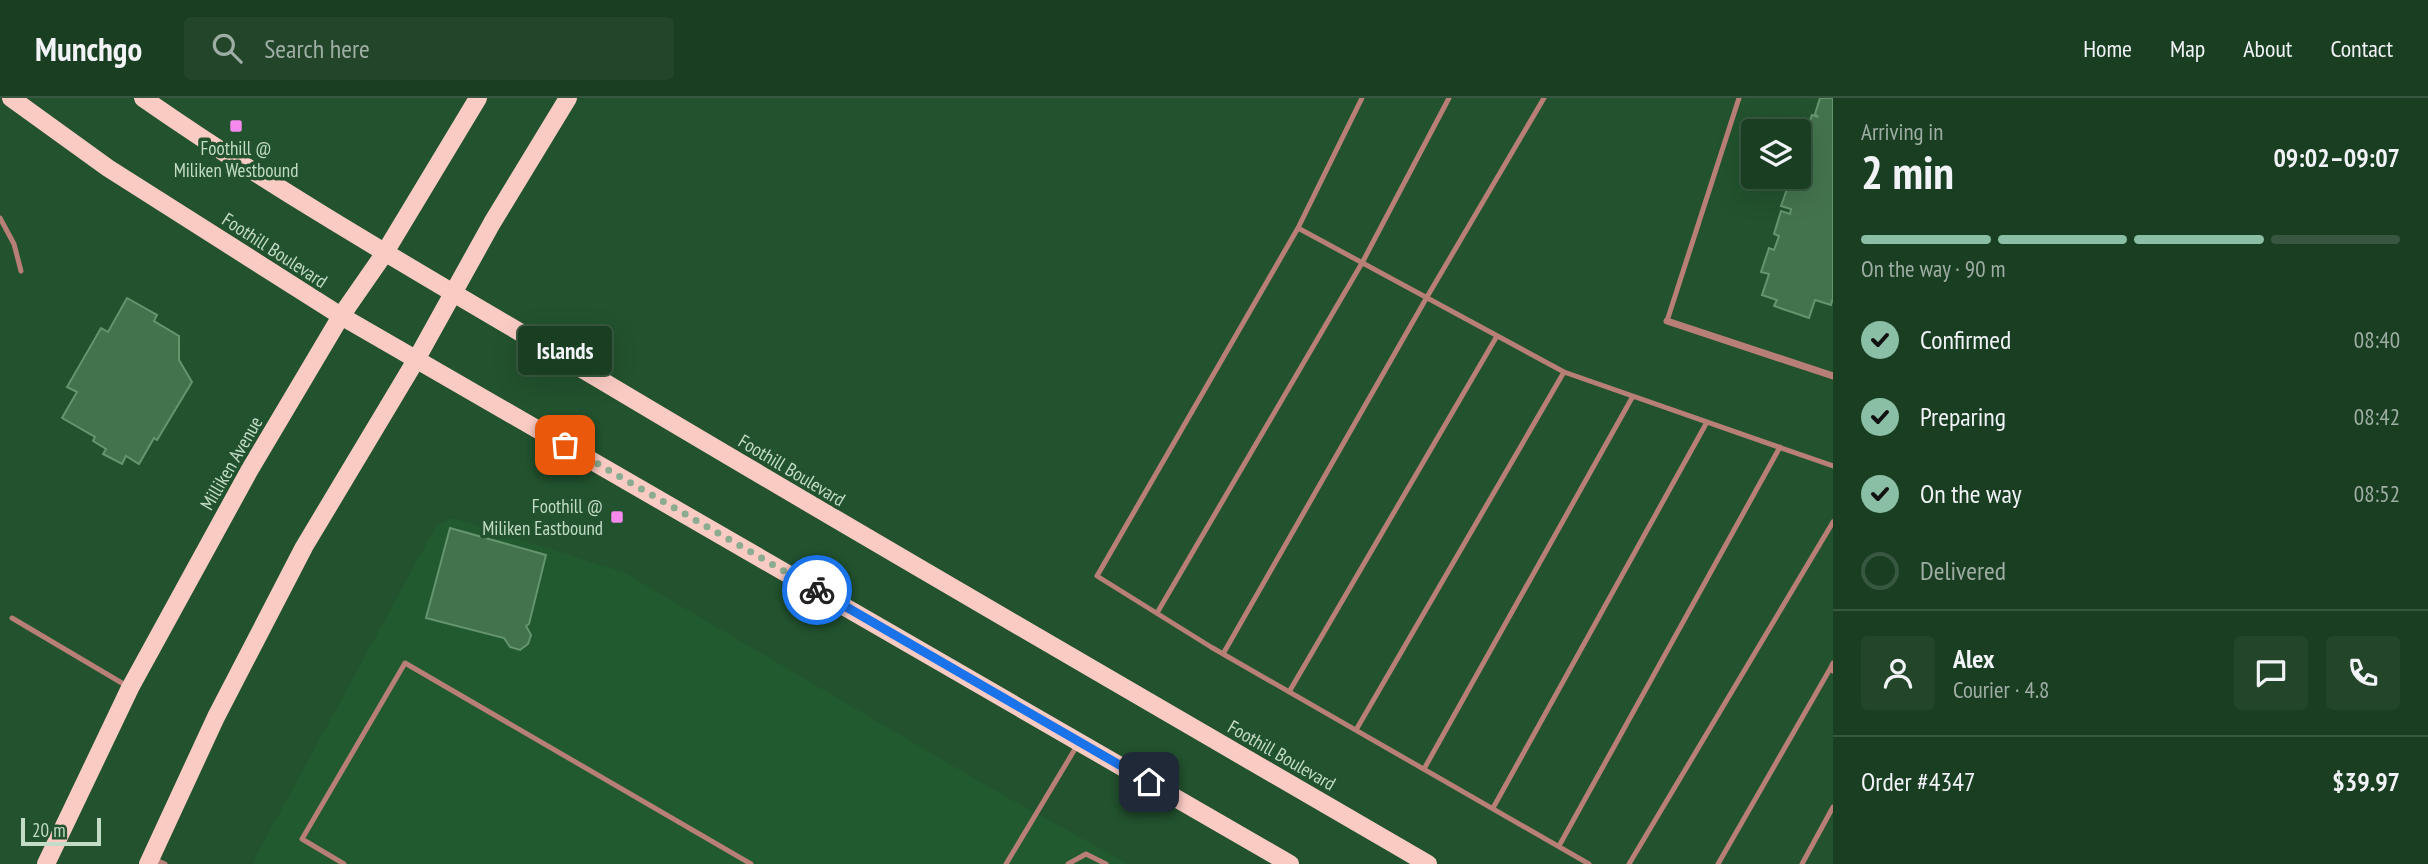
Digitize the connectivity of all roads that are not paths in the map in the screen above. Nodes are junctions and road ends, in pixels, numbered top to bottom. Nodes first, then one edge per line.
1 (11, 98) edge
2 (143, 98) edge
3 (478, 98) edge
4 (568, 98) edge
5 (1362, 98) edge
6 (1449, 98) edge
7 (1544, 98) edge
8 (1739, 98) edge
9 (0, 218) edge
10 (1298, 228) junction
11 (384, 254) junction
12 (1362, 263) junction
13 (21, 271) dead end
14 (452, 293) junction
15 (1427, 298) junction
16 (341, 316) junction
17 (1667, 321) joint
18 (1497, 336) junction
19 (416, 360) junction
20 (1564, 372) junction
21 (1833, 376) edge
22 (1633, 396) junction
23 (1707, 422) junction
24 (1780, 447) junction
25 (1833, 466) edge
26 (1833, 522) edge
27 (1157, 613) junction
28 (12, 618) dead end
29 (1223, 654) junction
30 (1832, 668) edge
31 (130, 688) junction
32 (1289, 692) junction
33 (1356, 730) junction
34 (1079, 742) junction
35 (1423, 769) junction
36 (1833, 807) edge
37 (1493, 808) junction
38 (1559, 846) junction
39 (154, 862) edge
40 (46, 864) edge
41 (344, 864) edge
42 (751, 864) edge
43 (1006, 864) edge
44 (1068, 864) edge
45 (1106, 864) edge
46 (1290, 864) edge
47 (1428, 864) edge
48 (1589, 864) edge
49 (1629, 864) edge
50 (1718, 864) edge
51 (1802, 864) edge

1 - 16 main road, Foothill Boulevard
2 - 11 main road, Foothill Boulevard
3 - 11 main road, Milliken Avenue
4 - 14 main road
5 - 10 lane
6 - 12 lane
7 - 15 lane
8 - 17 lane
9 - 13 lane
10 - 12 lane
10 - 27 lane
11 - 14 main road, Foothill Boulevard
11 - 16 main road, Milliken Avenue
12 - 15 lane
12 - 27 lane
14 - 19 main road
14 - 47 main road, Foothill Boulevard
15 - 18 lane
15 - 29 lane
16 - 19 main road, Foothill Boulevard
16 - 31 main road, Milliken Avenue
17 - 21 street
18 - 20 lane
18 - 32 lane
19 - 34 main road, Foothill Boulevard
19 - 39 main road
20 - 22 lane
20 - 33 lane
22 - 23 lane
22 - 35 lane
23 - 24 lane
23 - 37 lane
24 - 25 lane
24 - 38 lane
26 - 49 lane
27 - 29 lane
28 - 31 lane
29 - 32 lane
30 - 50 lane
31 - 40 main road, Milliken Avenue
32 - 33 lane
33 - 35 lane
34 - 43 lane
34 - 46 main road, Foothill Boulevard
35 - 37 lane
36 - 51 lane
37 - 38 lane
38 - 48 lane
41 - 42 lane
44 - 45 lane

